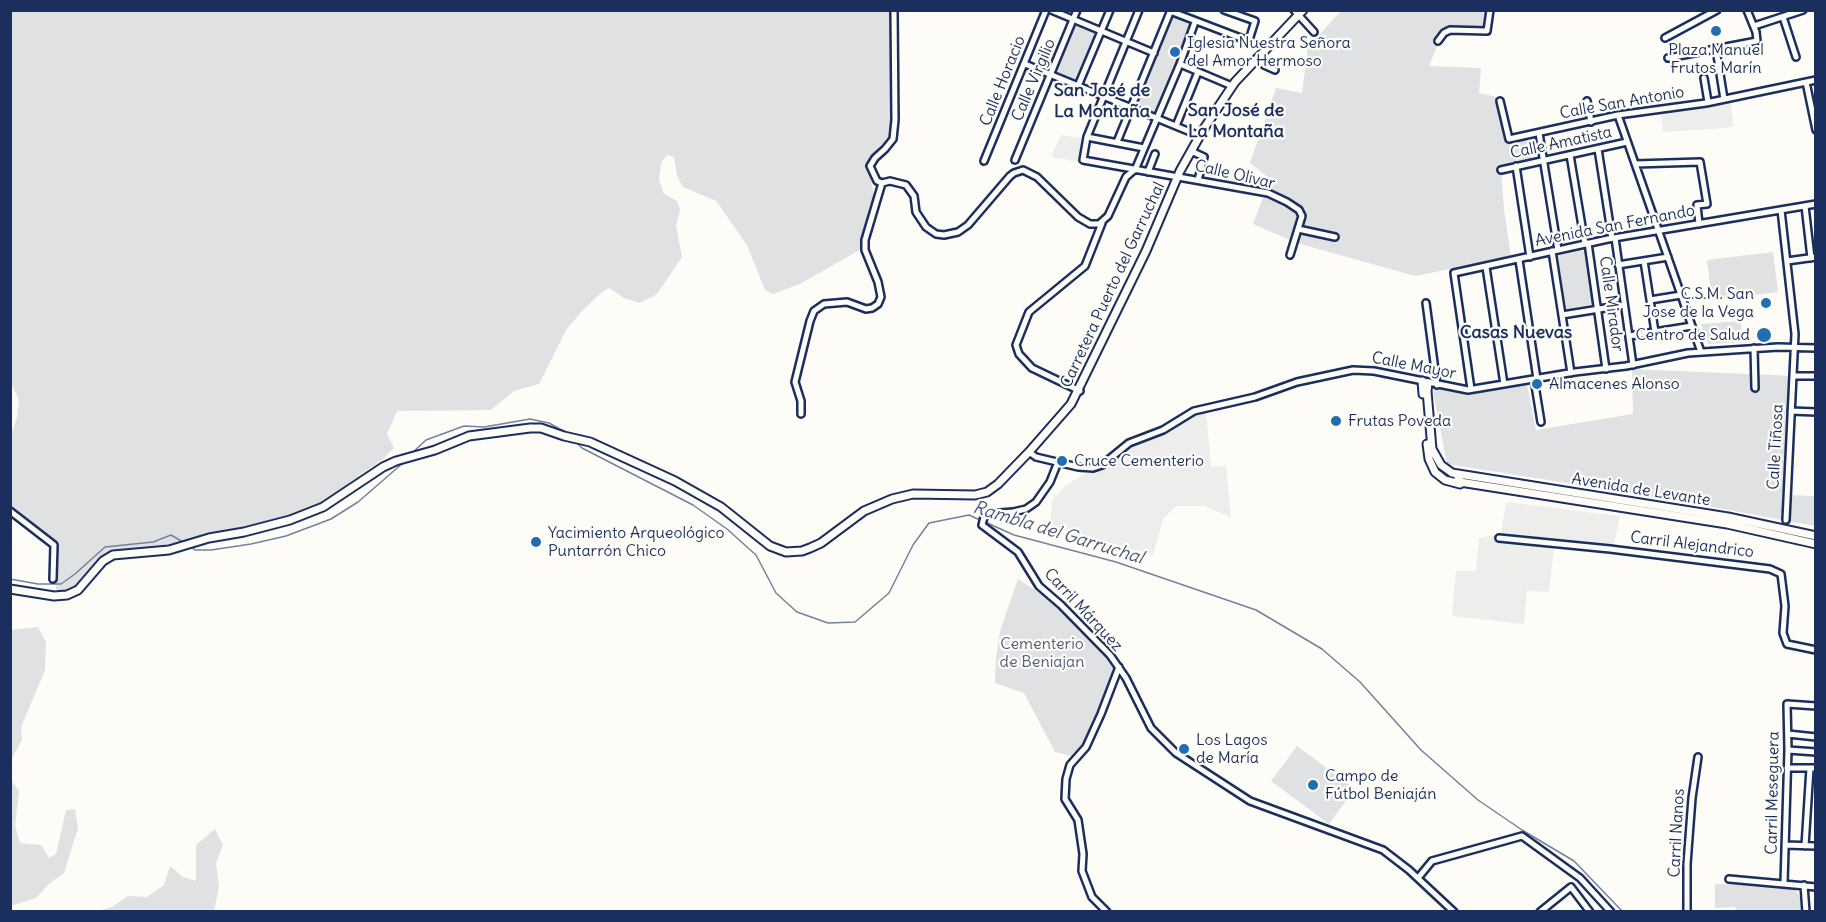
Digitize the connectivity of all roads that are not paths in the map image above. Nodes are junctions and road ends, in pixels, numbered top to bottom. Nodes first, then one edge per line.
1 (894, 10) edge
2 (1046, 10) edge
3 (1052, 10) edge
4 (1077, 10) edge
5 (1110, 10) edge
6 (1139, 10) edge
7 (1224, 10) edge
8 (1490, 10) edge
9 (1717, 10) edge
10 (1747, 10) edge
11 (1803, 10) edge
12 (1170, 11) edge
13 (1298, 12) edge
14 (1784, 16) junction
15 (1073, 20) junction
16 (1195, 22) junction
17 (1754, 26) junction
18 (1101, 31) junction
19 (1314, 32) dead end
20 (1665, 38) dead end
21 (1249, 39) junction
22 (1438, 41) dead end
23 (1126, 42) junction
24 (1267, 48) junction
25 (1716, 49) junction
26 (1154, 53) junction
27 (1796, 57) dead end
28 (1257, 58) junction
29 (1668, 58) dead end
30 (1025, 64) junction
31 (1180, 64) junction
32 (1275, 70) dead end
33 (1198, 72) junction
34 (1051, 74) junction
35 (1704, 78) dead end
36 (1815, 80) edge
37 (1806, 82) junction
38 (1078, 86) junction
39 (1232, 86) junction
40 (1104, 96) junction
41 (1724, 99) junction
42 (1587, 100) dead end
43 (1500, 101) dead end
44 (1708, 102) junction
45 (1131, 107) junction
46 (1618, 116) junction
47 (1157, 118) junction
48 (1591, 122) junction
49 (1176, 126) junction
50 (1815, 130) edge
51 (1539, 133) junction
52 (1200, 136) junction
53 (1086, 137) junction
54 (1117, 142) junction
55 (1627, 142) junction
56 (1144, 148) junction
57 (1598, 149) junction
58 (1191, 151) junction
59 (1155, 154) dead end
60 (1570, 155) junction
61 (1015, 160) dead end
62 (1544, 160) junction
63 (984, 161) dead end
64 (1635, 164) junction
65 (1516, 166) junction
66 (1135, 170) junction
67 (1501, 170) dead end
68 (1148, 172) junction
69 (1178, 176) junction
70 (1198, 180) junction
71 (882, 183) junction
72 (1815, 204) edge
73 (1805, 206) junction
74 (1781, 210) junction
75 (1102, 223) junction
76 (1700, 224) junction
77 (1298, 229) junction
78 (1659, 231) junction
79 (1335, 237) dead end
80 (1614, 238) junction
81 (1587, 244) junction
82 (1555, 250) junction
83 (1290, 255) dead end
84 (1530, 256) junction
85 (1668, 257) junction
86 (1813, 258) edge
87 (1519, 260) junction
88 (1644, 261) junction
89 (1787, 261) junction
90 (1618, 265) junction
91 (1486, 267) junction
92 (1681, 295) junction
93 (1650, 300) junction
94 (1426, 303) dead end
95 (1624, 305) junction
96 (1598, 309) junction
97 (1562, 315) junction
98 (1692, 326) junction
99 (1655, 332) junction
100 (1629, 336) junction
101 (1795, 347) junction
102 (1754, 348) junction
103 (1815, 348) edge
104 (1701, 352) junction
105 (1633, 365) junction
106 (1606, 369) junction
107 (1571, 373) junction
108 (1794, 376) junction
109 (1815, 376) edge
110 (1536, 379) junction
111 (1425, 382) junction
112 (1504, 384) junction
113 (1437, 385) junction
114 (1755, 388) dead end
115 (1471, 389) junction
116 (1080, 391) junction
117 (1791, 411) junction
118 (1815, 412) edge
119 (801, 414) dead end
120 (1541, 422) dead end
121 (1029, 452) junction
122 (1058, 462) junction
123 (1462, 476) junction
124 (1481, 485) junction
125 (10, 511) edge
126 (1786, 520) dead end
127 (1815, 536) edge
128 (1499, 538) dead end
129 (1815, 544) edge
130 (53, 579) dead end
131 (10, 589) edge
132 (1815, 650) edge
133 (1119, 667) junction
134 (1815, 706) edge
135 (1788, 734) junction
136 (1815, 737) edge
137 (1788, 750) junction
138 (1815, 752) edge
139 (1698, 757) dead end
140 (1787, 768) junction
141 (1813, 768) edge
142 (1785, 845) junction
143 (1805, 846) junction
144 (1815, 846) edge
145 (1418, 878) junction
146 (1729, 879) dead end
147 (1784, 883) junction
148 (1804, 885) junction
149 (1815, 887) edge
150 (1107, 912) edge
151 (1454, 912) edge
152 (1540, 912) edge
153 (1590, 912) edge
154 (1611, 912) edge
155 (1687, 912) edge
156 (1806, 912) edge

1 - 71 street
2 - 30 street, Calle Horacio
3 - 15 street
4 - 15 street, Calle Virgilio
5 - 18 street
6 - 23 street
7 - 21 street
8 - 22 street
9 - 20 street
10 - 17 street
11 - 14 street
12 - 16 street
12 - 26 street
13 - 19 street
13 - 24 main road, Carretera Puerto del Garruchal
14 - 17 street
14 - 27 street
15 - 18 street
15 - 34 street, Calle Virgilio
16 - 21 street
16 - 31 street
17 - 25 street
18 - 23 street
18 - 38 street
21 - 24 street
23 - 26 street
23 - 40 street
24 - 28 main road, Carretera Puerto del Garruchal
25 - 29 street
25 - 41 street
26 - 45 street
28 - 32 street
28 - 39 main road, Carretera Puerto del Garruchal
30 - 34 street
30 - 63 street, Calle Horacio
31 - 33 street
31 - 47 street
33 - 39 street
33 - 49 street
34 - 38 street
34 - 61 street, Calle Virgilio
35 - 44 street
36 - 37 street, Calle San Antonio
37 - 41 street, Calle San Antonio
37 - 50 street
38 - 40 street
39 - 52 main road, Carretera Puerto del Garruchal
40 - 45 street
40 - 53 street
41 - 44 street, Calle San Antonio
42 - 48 street
43 - 51 street, Calle San Antonio
44 - 46 street, Calle San Antonio
45 - 47 street
45 - 54 street
46 - 48 street, Calle San Antonio
46 - 55 street
47 - 49 street
47 - 56 street
48 - 51 street, Calle San Antonio
49 - 52 street
51 - 62 street
52 - 58 main road, Carretera Puerto del Garruchal
53 - 54 street
53 - 66 street, Calle Olivar
54 - 56 street
55 - 57 street, Calle Amatista
55 - 64 street
56 - 66 street
57 - 60 street, Calle Amatista
57 - 80 street
58 - 69 main road, Carretera Puerto del Garruchal
58 - 70 street
59 - 68 street
60 - 62 street, Calle Amatista
60 - 81 street, Calle Mirador
62 - 65 street, Calle Amatista
62 - 82 street
64 - 76 street
64 - 78 street
65 - 67 street, Calle Amatista
65 - 84 street
66 - 68 street, Calle Olivar
66 - 75 street
68 - 69 street, Calle Olivar
69 - 70 street, Calle Olivar
69 - 116 main road, Carretera Puerto del Garruchal
70 - 77 street, Calle Olivar
71 - 75 street
71 - 119 street
72 - 73 street, Avenida San Fernando
73 - 74 street, Avenida San Fernando
73 - 86 street
74 - 76 street, Avenida San Fernando
74 - 89 street, Calle Tiñosa
75 - 116 street
76 - 78 street, Avenida San Fernando
77 - 79 street
77 - 83 street
78 - 80 street, Avenida San Fernando
78 - 85 street
80 - 81 street, Avenida San Fernando
80 - 90 street
81 - 82 street, Avenida San Fernando
81 - 96 street, Calle Mirador
82 - 84 street, Avenida San Fernando
82 - 97 street
84 - 87 street, Avenida San Fernando
85 - 88 street
85 - 92 street
86 - 89 street
87 - 91 street, Avenida San Fernando
87 - 110 street
88 - 90 street
88 - 93 street
89 - 101 street, Calle Tiñosa
90 - 95 street
91 - 112 street
91 - 115 street, Avenida San Fernando
92 - 93 street
92 - 98 street
93 - 99 street
94 - 113 street
95 - 96 street
95 - 100 street
96 - 97 street
96 - 106 street, Calle Mirador
97 - 107 street
98 - 99 street
98 - 104 street
99 - 100 street
100 - 105 street
101 - 102 street, Calle Mayor
101 - 103 street, Calle Mayor
101 - 108 street, Calle Tiñosa
102 - 104 street, Calle Mayor
102 - 114 street
104 - 105 street, Calle Mayor
105 - 106 street, Calle Mayor
106 - 107 street, Calle Mayor
107 - 110 street, Calle Mayor
108 - 109 street
108 - 117 street, Calle Tiñosa
110 - 112 street, Calle Mayor
110 - 120 street
111 - 113 street, Calle Mayor
111 - 122 street, Calle Mayor
111 - 123 main road, Avenida de Levante
111 - 124 main road, Avenida de Levante
112 - 115 street, Calle Mayor
113 - 115 street, Calle Mayor
116 - 121 main road, Carretera Puerto del Garruchal
117 - 118 street
117 - 126 street, Calle Tiñosa
121 - 122 street, Calle Mayor
121 - 131 main road, Carretera Puerto del Garruchal
122 - 133 street, Carril Márquez
123 - 124 main road, Avenida de Levante
123 - 127 main road, Avenida de Levante
124 - 129 main road, Avenida de Levante
125 - 130 street
128 - 132 street, Carril Alejandrico
133 - 145 street, Carril Márquez
133 - 150 street
134 - 135 street, Carril Meseguera
135 - 136 street
135 - 137 street, Carril Meseguera
137 - 138 street
137 - 140 street, Carril Meseguera
139 - 155 street, Carril Nanos
140 - 141 street
140 - 142 street, Carril Meseguera
141 - 143 street
142 - 143 street
142 - 147 street, Carril Meseguera
143 - 144 street
145 - 151 street, Carril Márquez
145 - 154 street
146 - 147 street
147 - 148 street
148 - 149 street
148 - 156 street
152 - 153 street

